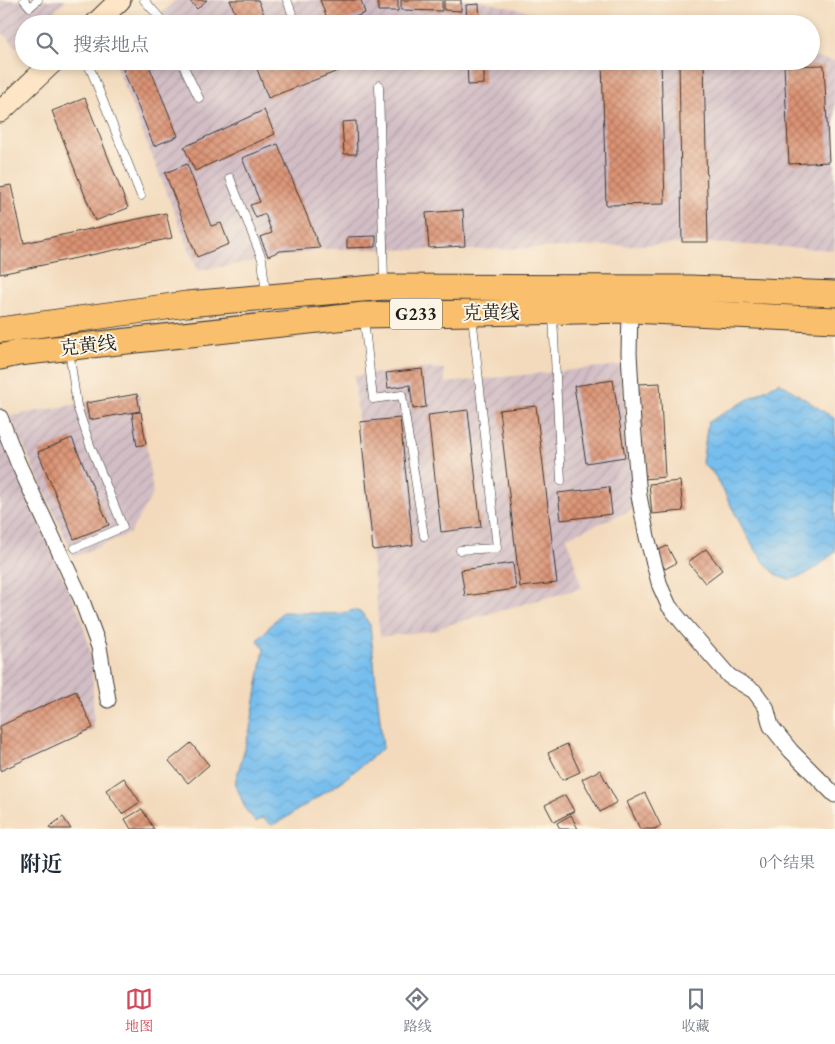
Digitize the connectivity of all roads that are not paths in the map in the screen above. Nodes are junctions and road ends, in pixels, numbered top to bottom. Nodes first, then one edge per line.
1 (24, 0) edge
2 (38, 0) edge
3 (120, 0) edge
4 (144, 0) edge
5 (287, 0) edge
6 (104, 15) edge
7 (155, 15) edge
8 (293, 15) edge
9 (44, 70) edge
10 (90, 70) edge
11 (186, 70) edge
12 (380, 85) dead end
13 (200, 98) dead end
14 (0, 112) edge
15 (230, 178) dead end
16 (141, 196) dead end
17 (385, 287) junction
18 (835, 294) edge
19 (266, 297) junction
20 (630, 310) junction
21 (553, 311) junction
22 (472, 312) junction
23 (364, 315) junction
24 (835, 320) edge
25 (0, 330) edge
26 (68, 348) junction
27 (0, 357) edge
28 (0, 418) edge
29 (561, 480) dead end
30 (424, 536) dead end
31 (76, 548) dead end
32 (460, 550) dead end
33 (108, 700) dead end
34 (835, 795) edge

1 - 2 lane
3 - 6 main road
4 - 7 lane
5 - 8 lane
9 - 14 main road
10 - 16 lane
11 - 13 lane
12 - 17 lane
15 - 19 lane
17 - 18 highway, 克黄线 / G233
17 - 19 highway, 克黄线 / G233
19 - 25 highway, 克黄线 / G233
20 - 21 highway, 克黄线 / G233
20 - 24 highway, 克黄线 / G233
20 - 34 street
21 - 22 highway, 克黄线 / G233
21 - 29 lane
22 - 23 highway, 克黄线 / G233
22 - 32 lane
23 - 26 highway, 克黄线 / G233
23 - 30 lane
26 - 27 highway, 克黄线 / G233
26 - 31 lane
28 - 33 street

